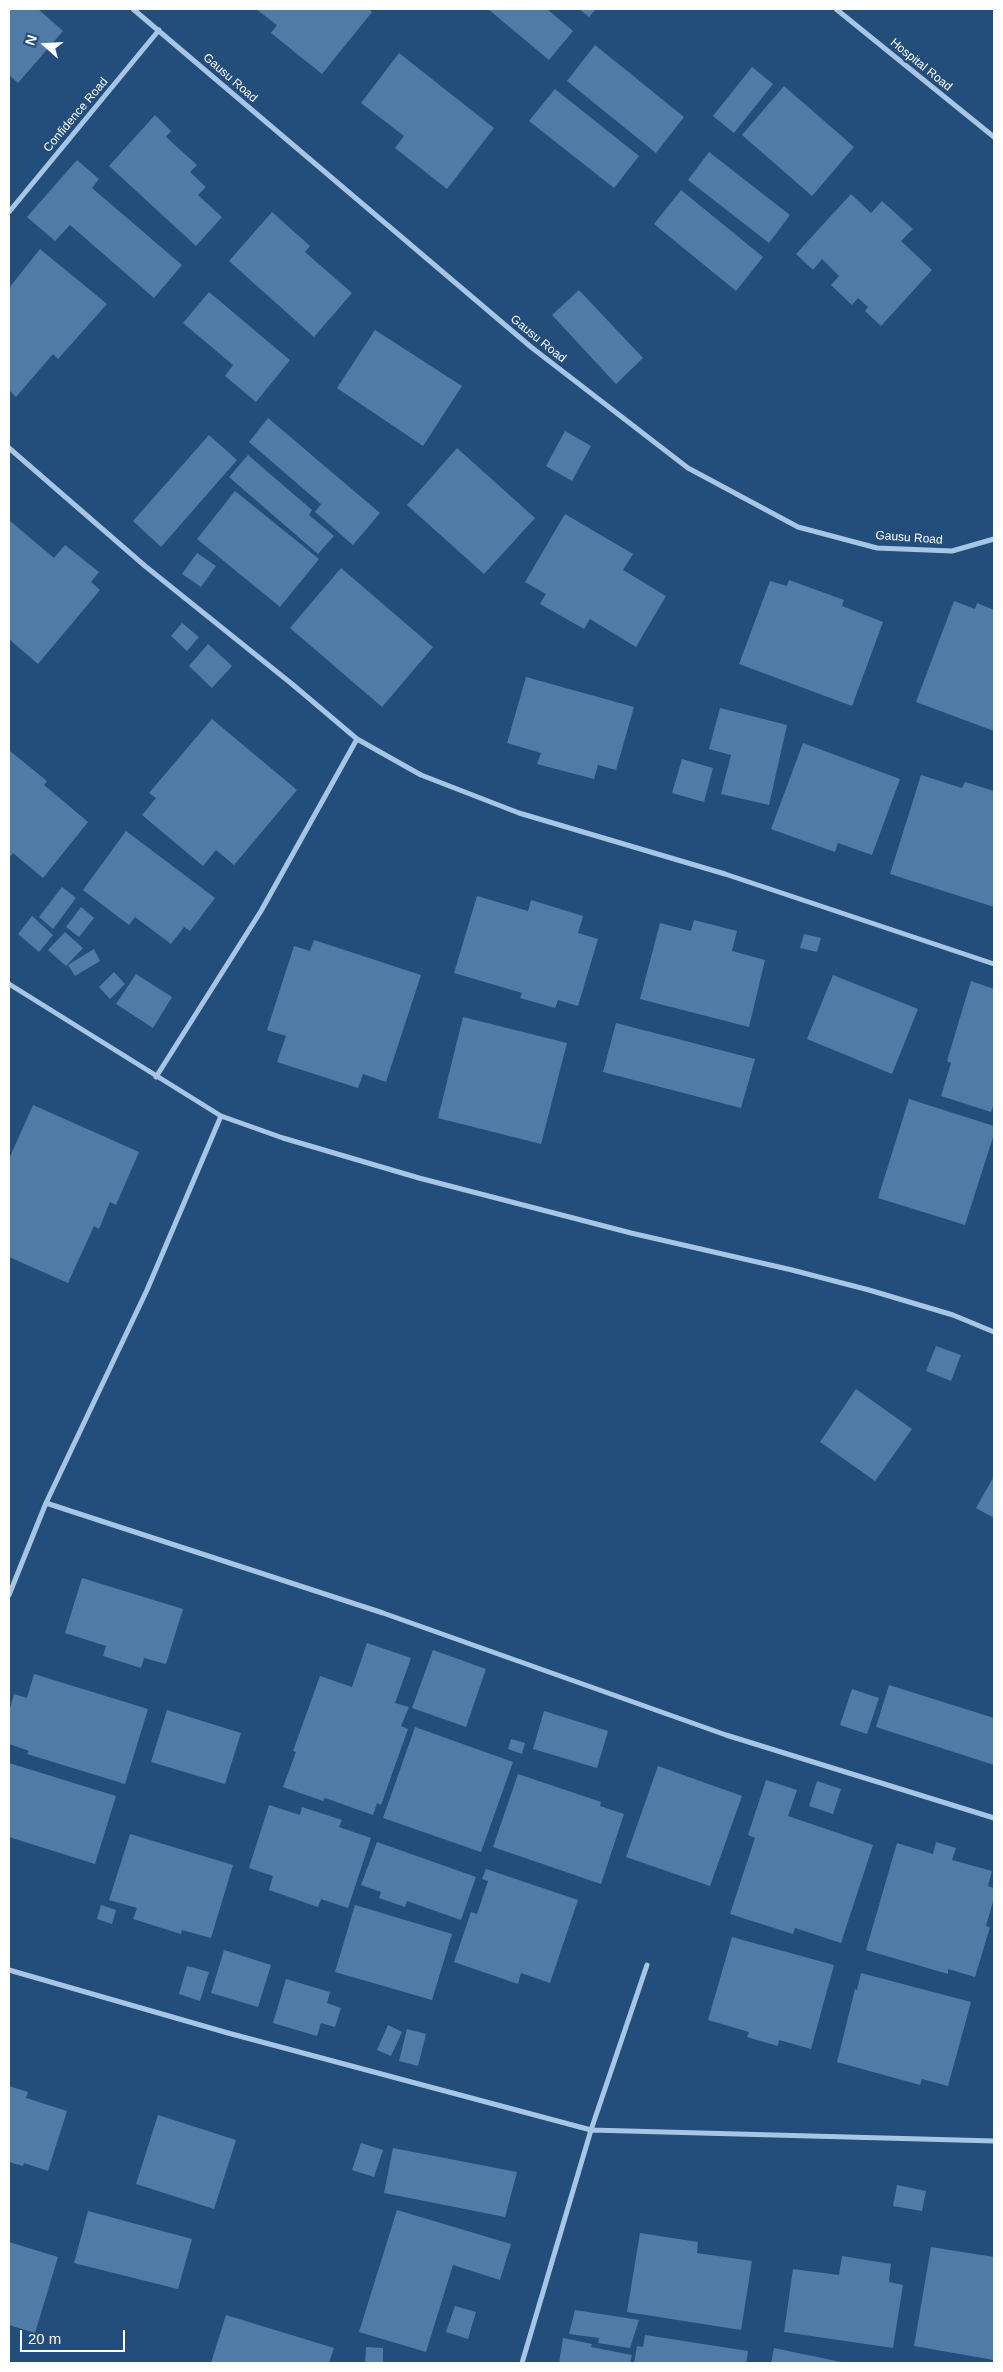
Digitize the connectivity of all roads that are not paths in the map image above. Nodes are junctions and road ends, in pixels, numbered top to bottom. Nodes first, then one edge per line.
1 (134, 9) edge
2 (836, 9) edge
3 (159, 30) junction
4 (994, 137) edge
5 (9, 212) edge
6 (9, 448) edge
7 (994, 539) edge
8 (357, 739) junction
9 (994, 964) edge
10 (9, 984) edge
11 (156, 1077) junction
12 (221, 1116) junction
13 (994, 1332) edge
14 (46, 1503) junction
15 (9, 1595) edge
16 (994, 1818) edge
17 (647, 1966) dead end
18 (9, 1970) edge
19 (591, 2130) junction
20 (994, 2141) edge
21 (522, 2363) edge

1 - 3 street, Gausu Road
2 - 4 street, Hospital Road
3 - 5 street, Confidence Road
3 - 7 street, Gausu Road
6 - 8 street
8 - 9 street
8 - 11 street
10 - 11 street
11 - 12 street
12 - 13 street
12 - 14 street
14 - 15 street
14 - 16 street
17 - 19 street
18 - 19 street
19 - 20 street
19 - 21 street

